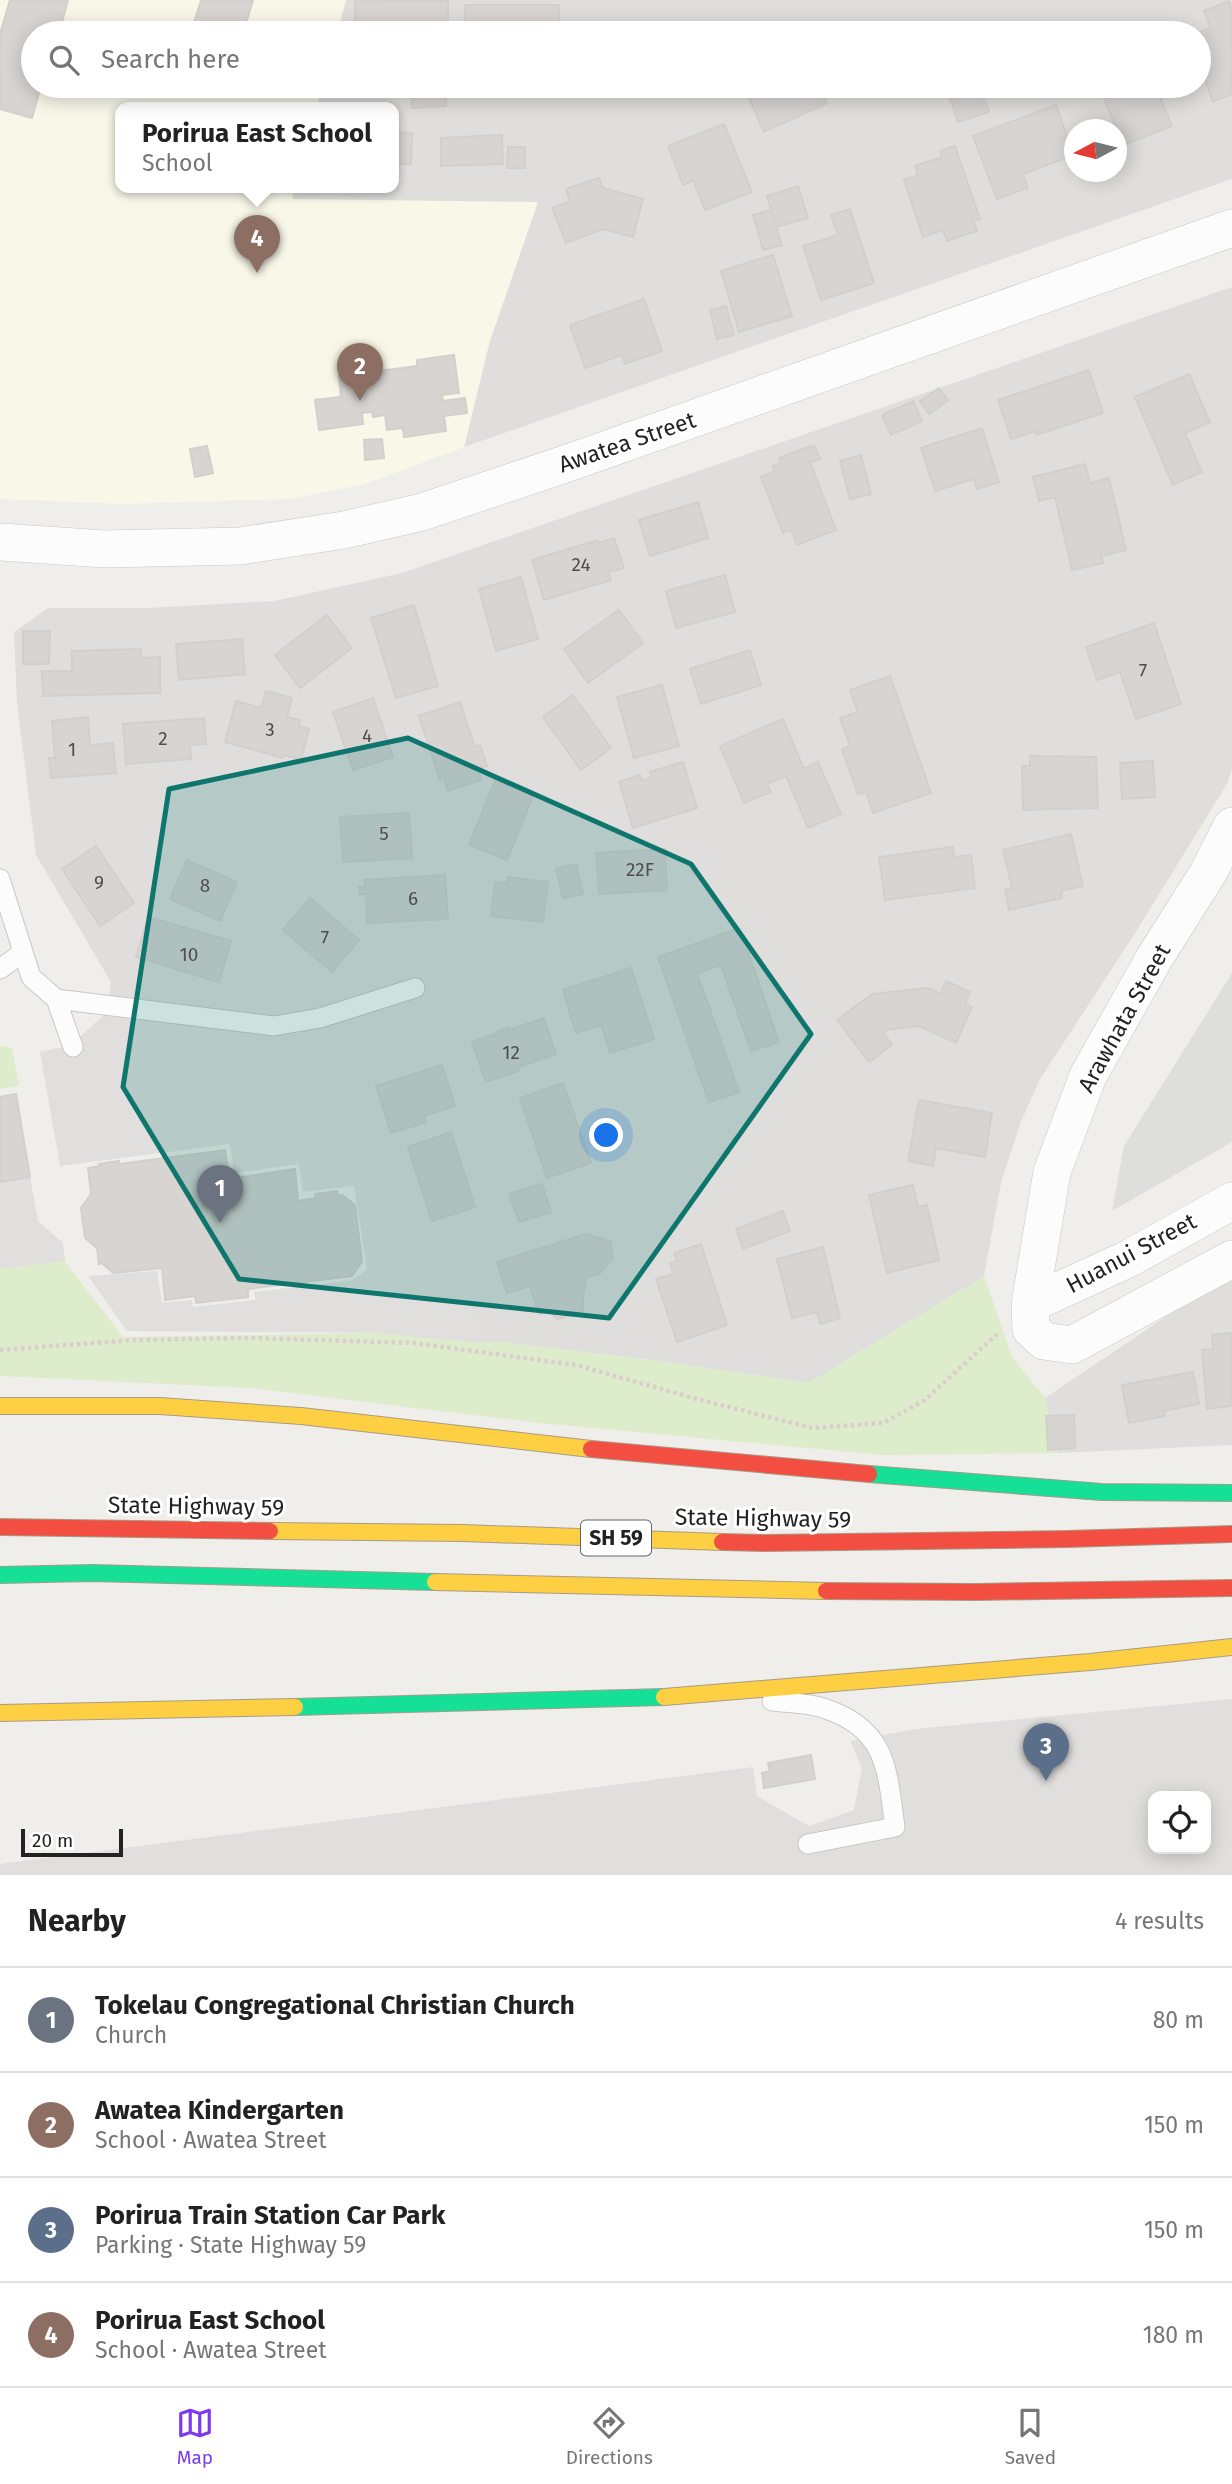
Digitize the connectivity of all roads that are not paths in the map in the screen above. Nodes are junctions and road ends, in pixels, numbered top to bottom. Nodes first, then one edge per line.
1 (1232, 228) edge
2 (0, 542) edge
3 (1232, 826) edge
4 (0, 879) edge
5 (22, 953) junction
6 (0, 969) edge
7 (415, 988) dead end
8 (56, 999) junction
9 (73, 1048) dead end
10 (1232, 1201) edge
11 (1232, 1259) edge
12 (1030, 1304) junction
13 (0, 1406) edge
14 (1232, 1493) edge
15 (0, 1527) edge
16 (1232, 1534) edge
17 (0, 1575) edge
18 (1232, 1588) edge
19 (1232, 1647) edge
20 (638, 1699) junction
21 (0, 1713) edge
22 (808, 1844) dead end

1 - 2 street, Awatea Street
3 - 12 street, Arawhata Street
4 - 5 lane
5 - 6 lane
5 - 8 lane
7 - 8 lane
8 - 9 lane
10 - 12 street, Huanui Street
11 - 12 street
13 - 14 main road
15 - 16 main road, State Highway 59 / SH 59
17 - 18 main road, SH 59
19 - 20 main road
20 - 21 main road
20 - 22 lane

